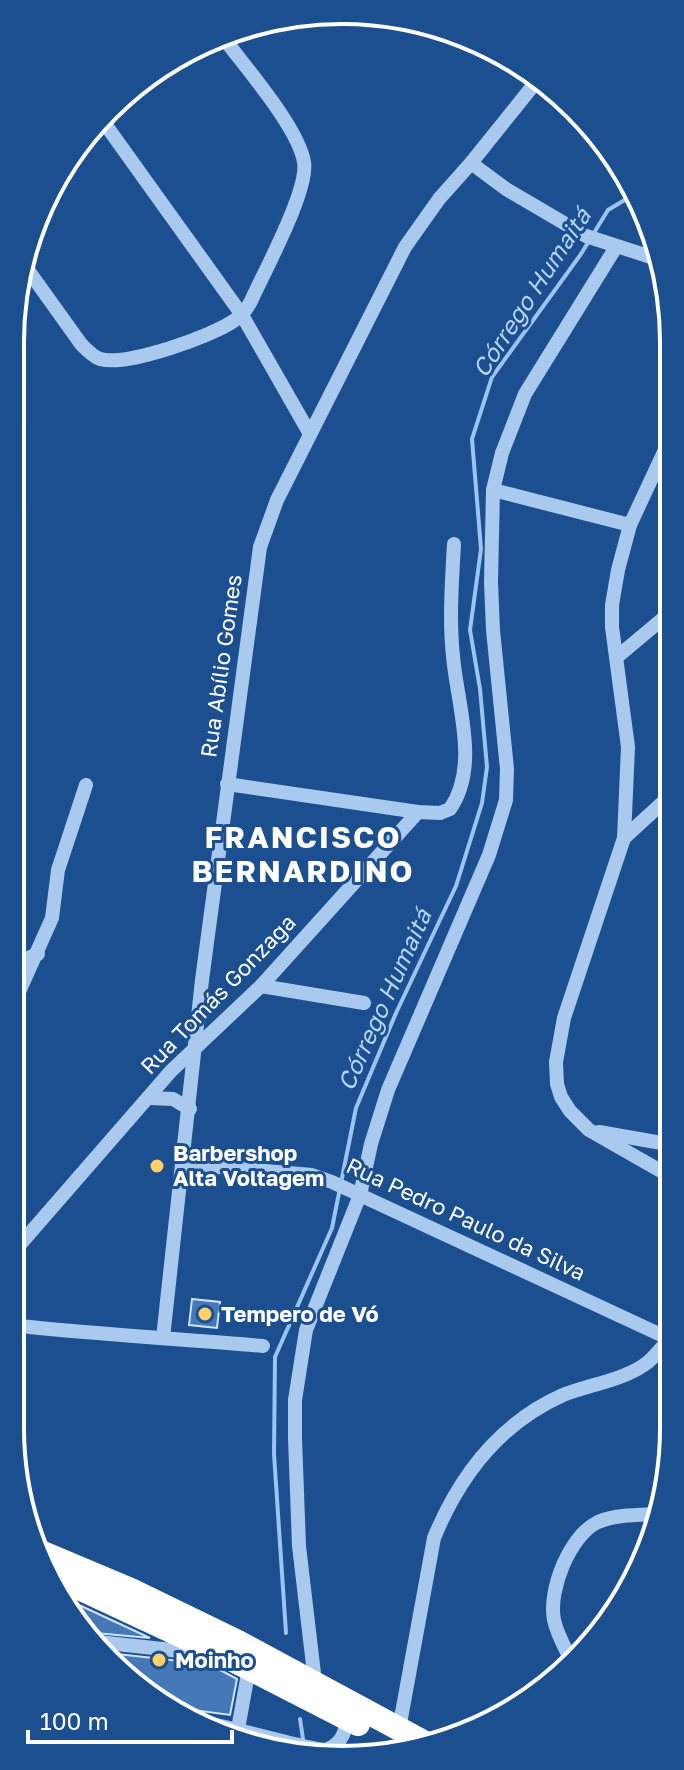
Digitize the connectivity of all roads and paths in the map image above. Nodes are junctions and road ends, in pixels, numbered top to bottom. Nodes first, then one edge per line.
1 (229, 45) edge
2 (532, 87) edge
3 (107, 127) edge
4 (471, 163) junction
5 (616, 247) junction
6 (648, 256) edge
7 (31, 275) edge
8 (242, 315) junction
9 (310, 434) junction
10 (660, 461) edge
11 (493, 490) junction
12 (630, 525) junction
13 (454, 544) dead end
14 (660, 621) edge
15 (617, 657) junction
16 (227, 784) junction
17 (86, 785) dead end
18 (660, 805) edge
19 (418, 812) junction
20 (624, 838) junction
21 (38, 954) junction
22 (24, 960) edge
23 (24, 983) edge
24 (261, 986) junction
25 (364, 1003) dead end
26 (197, 1046) junction
27 (149, 1098) junction
28 (190, 1109) junction
29 (589, 1130) junction
30 (660, 1143) edge
31 (183, 1164) junction
32 (660, 1171) edge
33 (354, 1192) junction
34 (24, 1240) edge
35 (24, 1327) edge
36 (660, 1334) edge
37 (163, 1338) junction
38 (263, 1346) dead end
39 (660, 1351) edge
40 (648, 1515) edge
41 (51, 1556) edge
42 (69, 1591) edge
43 (108, 1643) edge
44 (200, 1644) junction
45 (568, 1652) edge
46 (249, 1668) junction
47 (315, 1682) junction
48 (347, 1709) junction
49 (238, 1729) edge
50 (248, 1731) edge
51 (401, 1740) edge
52 (404, 1740) edge
53 (291, 1742) edge
54 (335, 1746) edge

1 - 8 street
2 - 4 street, Rua Abílio Gomes
3 - 8 street
4 - 5 street
4 - 9 street, Rua Abílio Gomes
5 - 6 street
5 - 11 street
7 - 8 street
8 - 9 street
9 - 16 street, Rua Abílio Gomes
10 - 12 street
11 - 12 street
11 - 33 street
12 - 15 street
13 - 19 street
14 - 15 street
15 - 20 street
16 - 19 street
16 - 26 street, Rua Abílio Gomes
17 - 21 street
18 - 20 street
19 - 24 street, Rua Tomás Gonzaga
20 - 29 street
21 - 22 street
21 - 23 street
24 - 25 street
24 - 26 street, Rua Tomás Gonzaga
26 - 27 street, Rua Tomás Gonzaga
26 - 28 street, Rua Abílio Gomes
27 - 28 street
27 - 34 street, Rua Tomás Gonzaga
28 - 31 street, Rua Abílio Gomes
29 - 30 street
29 - 32 street
31 - 33 street, Rua Pedro Paulo da Silva
31 - 37 street, Rua Abílio Gomes
33 - 36 street, Rua Pedro Paulo da Silva
33 - 47 street
35 - 37 street
37 - 38 street
39 - 52 street
40 - 45 street
41 - 47 highway
42 - 44 highway
43 - 44 street
44 - 46 highway
46 - 48 highway
46 - 49 street
47 - 48 highway
48 - 51 highway
48 - 54 street
50 - 53 street

